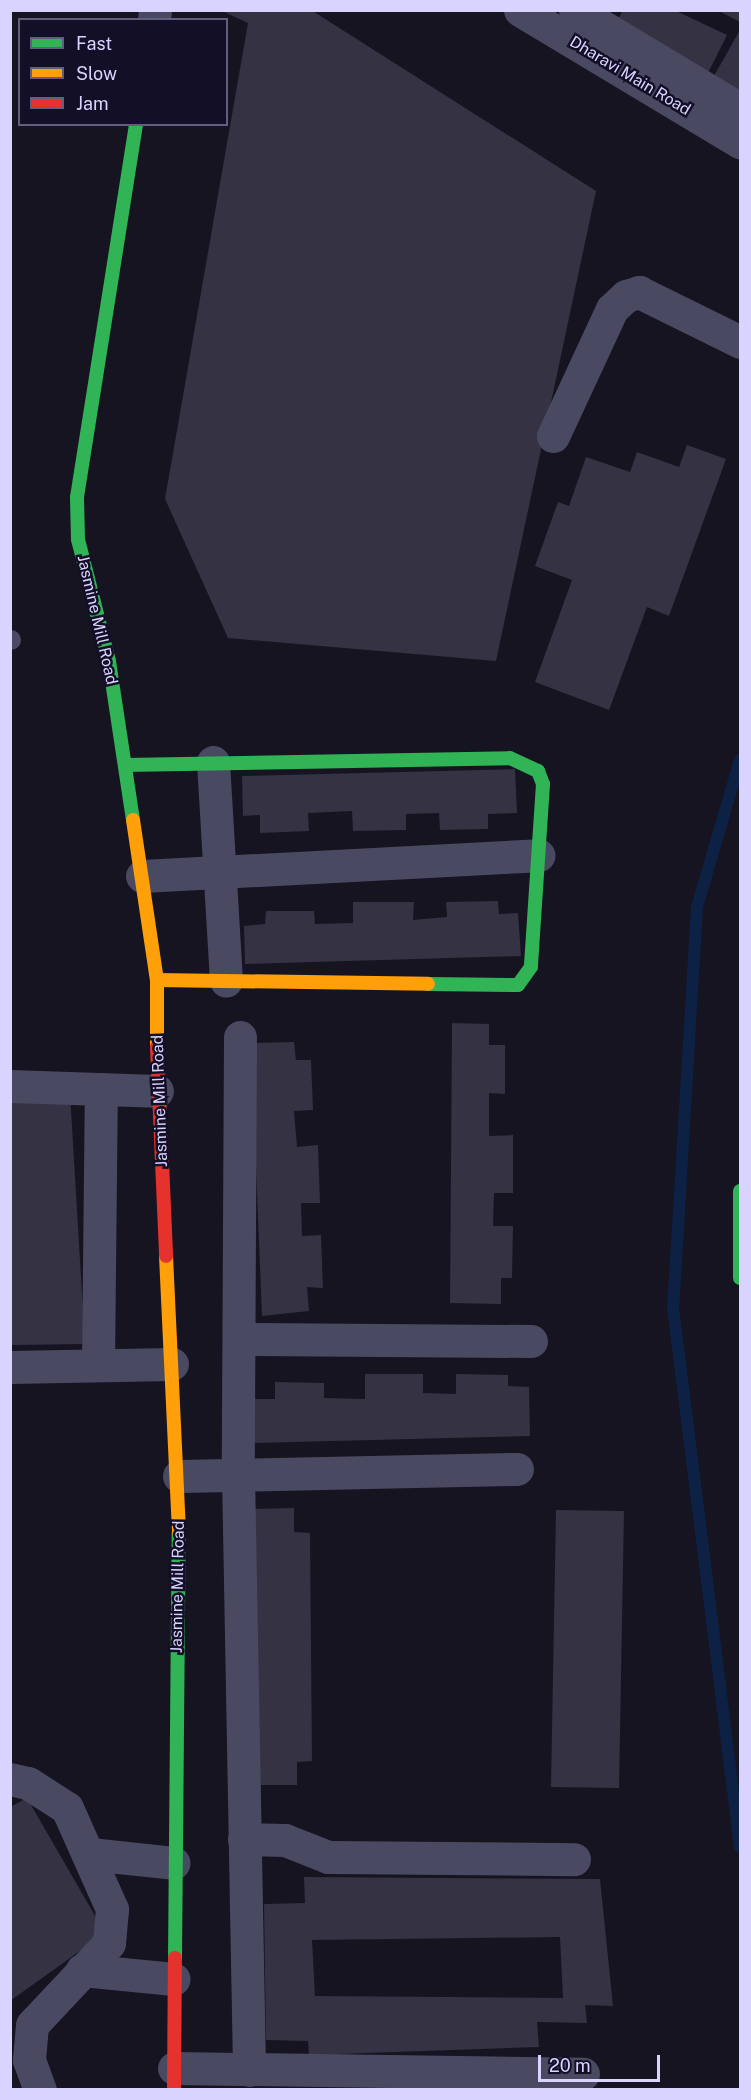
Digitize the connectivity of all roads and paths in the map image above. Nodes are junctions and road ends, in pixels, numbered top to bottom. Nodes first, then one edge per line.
1 (520, 10) edge
2 (575, 10) edge
3 (136, 126) edge
4 (738, 127) edge
5 (741, 342) edge
6 (553, 436) dead end
7 (213, 762) junction
8 (125, 765) junction
9 (538, 855) junction
10 (219, 872) junction
11 (142, 876) junction
12 (157, 980) junction
13 (226, 981) junction
14 (240, 1037) dead end
15 (10, 1086) edge
16 (101, 1089) junction
17 (157, 1091) junction
18 (741, 1191) edge
19 (741, 1278) edge
20 (239, 1339) junction
21 (531, 1341) dead end
22 (172, 1364) junction
23 (98, 1365) junction
24 (10, 1367) edge
25 (517, 1468) dead end
26 (238, 1474) junction
27 (179, 1476) junction
28 (10, 1779) edge
29 (244, 1839) junction
30 (90, 1854) junction
31 (574, 1860) dead end
32 (174, 1863) junction
33 (82, 1970) junction
34 (174, 1979) junction
35 (249, 2070) junction
36 (583, 2074) dead end
37 (174, 2079) edge
38 (40, 2090) edge

1 - 4 street, Dharavi Main Road
2 - 4 street, Dharavi Main Road
3 - 8 street, Jasmine Mill Road
5 - 6 street
7 - 8 street
7 - 9 street
7 - 10 street
8 - 11 street, Jasmine Mill Road
9 - 10 street
9 - 13 street
10 - 11 street
10 - 13 street
11 - 12 street, Jasmine Mill Road
12 - 13 street
12 - 17 street, Jasmine Mill Road
14 - 20 street
15 - 16 street
16 - 17 street
16 - 23 street
17 - 22 street, Jasmine Mill Road
18 - 19 street
20 - 21 street
20 - 26 street
22 - 23 street
22 - 27 street, Jasmine Mill Road
23 - 24 street
25 - 26 street
26 - 27 street
26 - 29 street
27 - 32 street, Jasmine Mill Road
28 - 30 street
29 - 31 street
29 - 35 street
30 - 32 street
30 - 33 street
32 - 34 street, Jasmine Mill Road
33 - 34 street
33 - 38 street
34 - 37 street, Jasmine Mill Road
35 - 36 street
35 - 37 street

